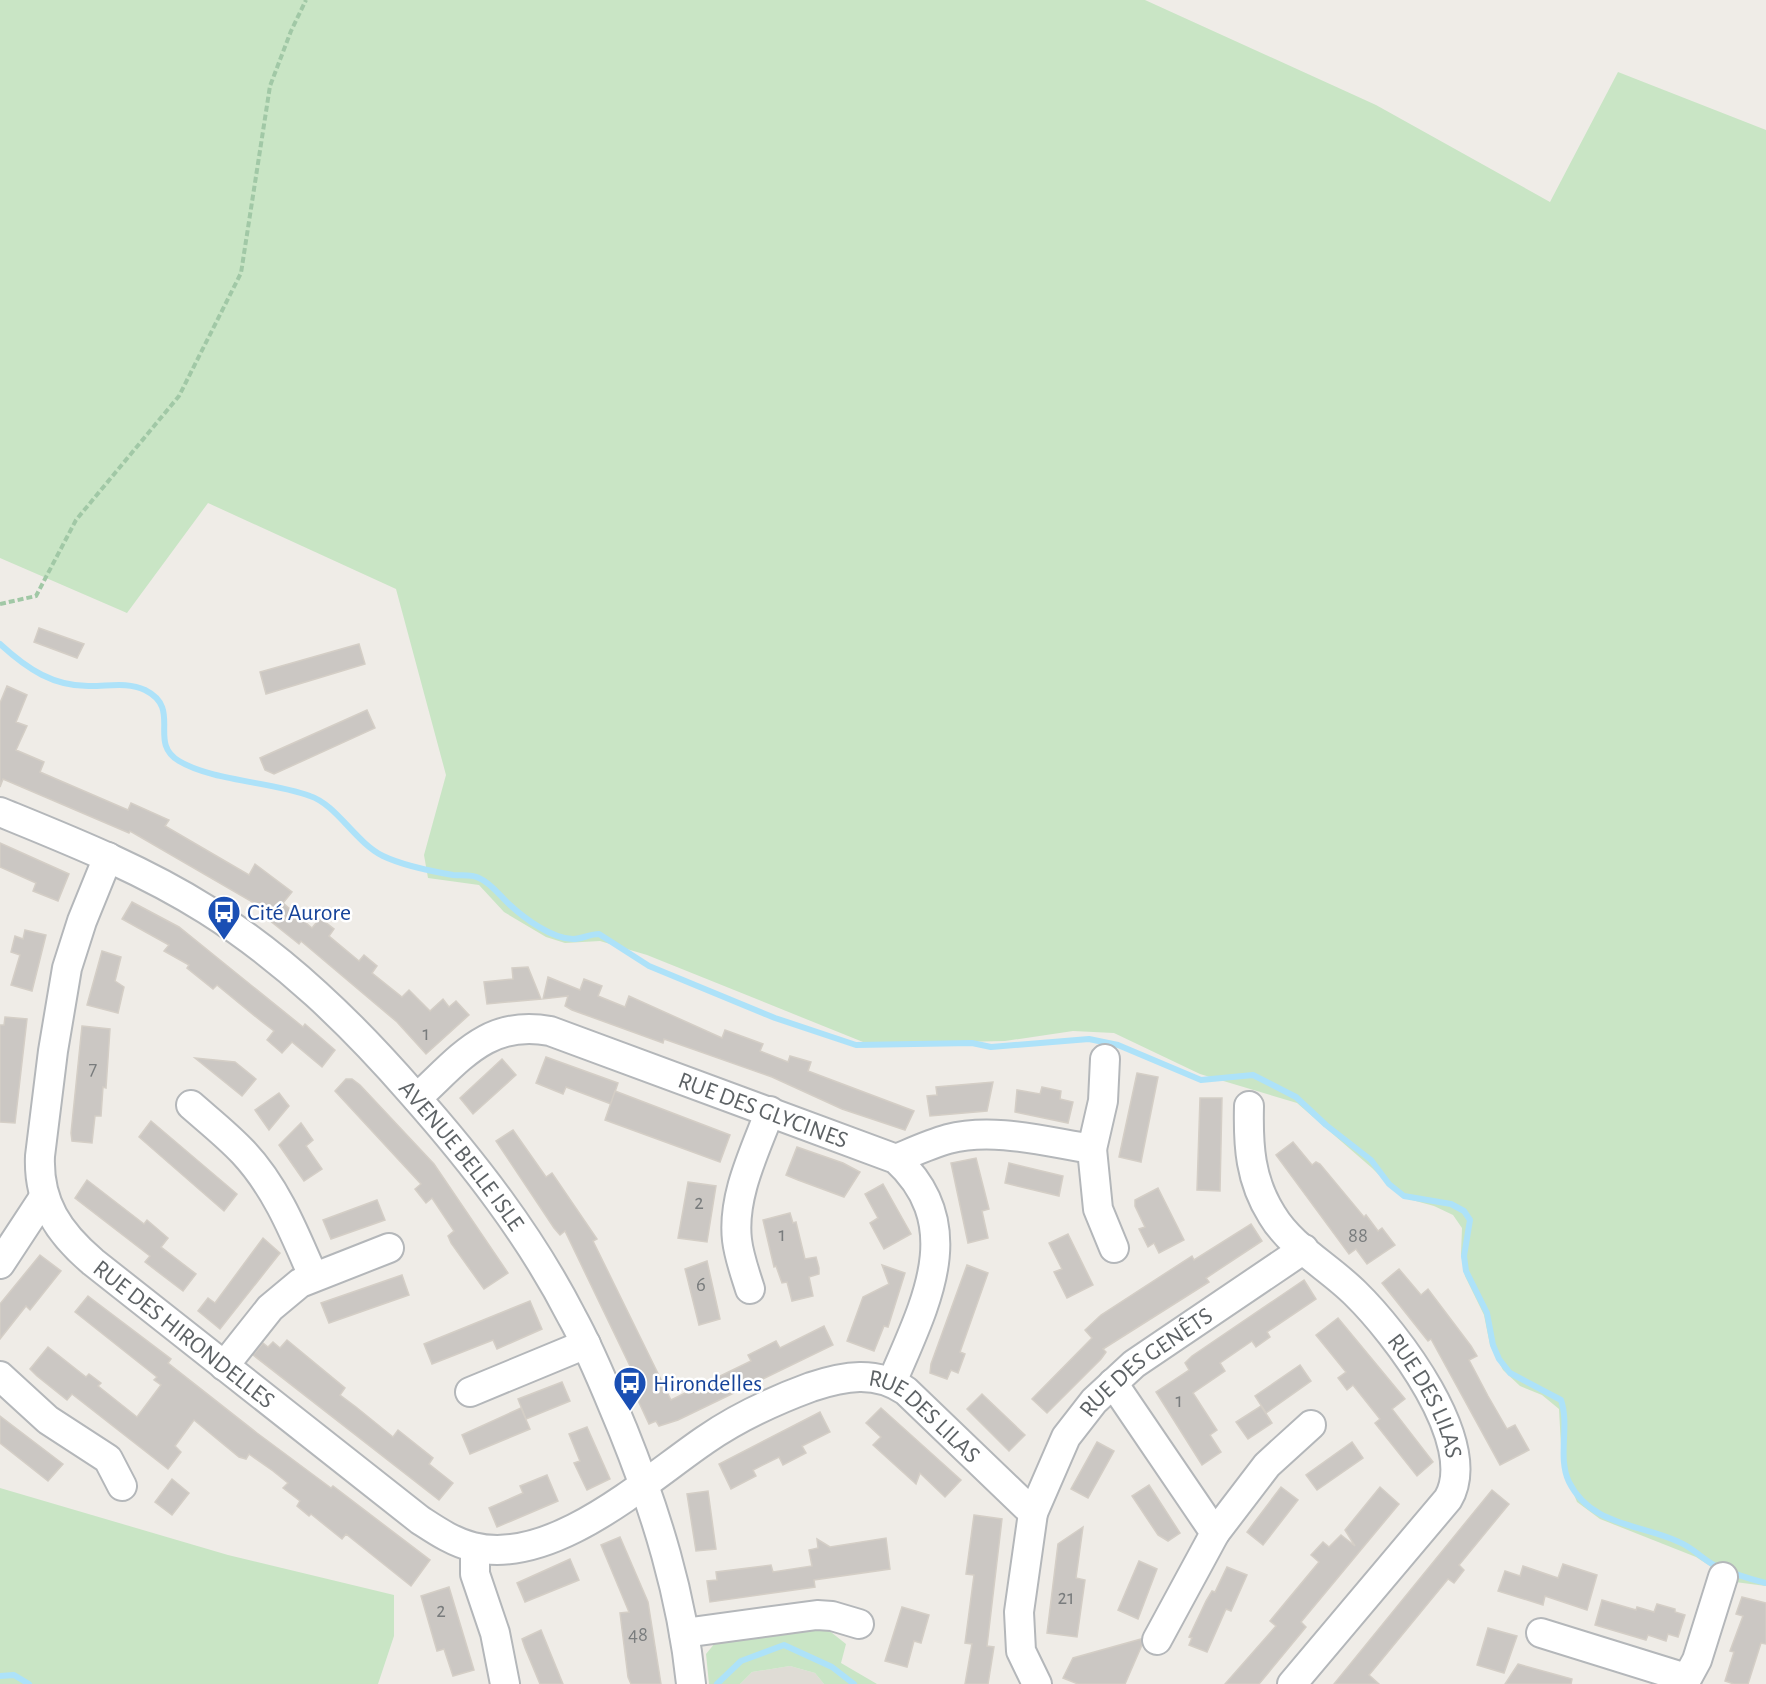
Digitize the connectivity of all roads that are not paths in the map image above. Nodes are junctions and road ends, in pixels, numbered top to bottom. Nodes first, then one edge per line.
1 (0, 812) edge
2 (108, 857) junction
3 (1105, 1059) dead end
4 (417, 1098) junction
5 (191, 1105) dead end
6 (1249, 1106) dead end
7 (771, 1111) junction
8 (1092, 1149) junction
9 (896, 1159) junction
10 (44, 1197) junction
11 (389, 1248) dead end
12 (1114, 1248) dead end
13 (1304, 1249) junction
14 (0, 1264) edge
15 (312, 1276) junction
16 (750, 1289) dead end
17 (586, 1344) junction
18 (224, 1366) junction
19 (0, 1376) edge
20 (892, 1382) junction
21 (1113, 1383) junction
22 (470, 1392) dead end
23 (1311, 1425) dead end
24 (645, 1485) junction
25 (122, 1486) dead end
26 (1033, 1513) junction
27 (1215, 1533) junction
28 (475, 1548) junction
29 (1724, 1577) dead end
30 (859, 1624) dead end
31 (684, 1633) junction
32 (1541, 1633) dead end
33 (1158, 1640) dead end
34 (1685, 1681) edge
35 (505, 1684) edge
36 (691, 1684) edge
37 (1037, 1684) edge
38 (1292, 1684) edge

1 - 2 street, AVENUE BELLE ISLE
2 - 4 street, AVENUE BELLE ISLE
2 - 10 street, RUE DES HIRONDELLES
3 - 8 street
4 - 7 street, RUE DES GLYCINES
4 - 17 street, AVENUE BELLE ISLE
5 - 15 street
6 - 13 street, RUE DES LILAS
7 - 9 street, RUE DES GLYCINES
7 - 16 street
8 - 9 street
8 - 12 street
9 - 20 street, RUE DES GLYCINES
10 - 14 street
10 - 18 street, RUE DES HIRONDELLES
11 - 15 street
13 - 21 street, RUE DES GENÊTS
13 - 38 street, RUE DES LILAS
15 - 18 street
17 - 22 street
17 - 24 street, AVENUE BELLE ISLE
18 - 28 street, RUE DES HIRONDELLES
19 - 25 street
20 - 24 street, RUE DES LILAS
20 - 26 street, RUE DES LILAS
21 - 26 street, RUE DES GENÊTS
21 - 27 street
23 - 27 street
24 - 28 street, RUE DES HIRONDELLES
24 - 31 street, AVENUE BELLE ISLE
26 - 37 street
27 - 33 street
28 - 35 street
29 - 34 street
30 - 31 street
31 - 36 street, AVENUE BELLE ISLE
32 - 34 street

